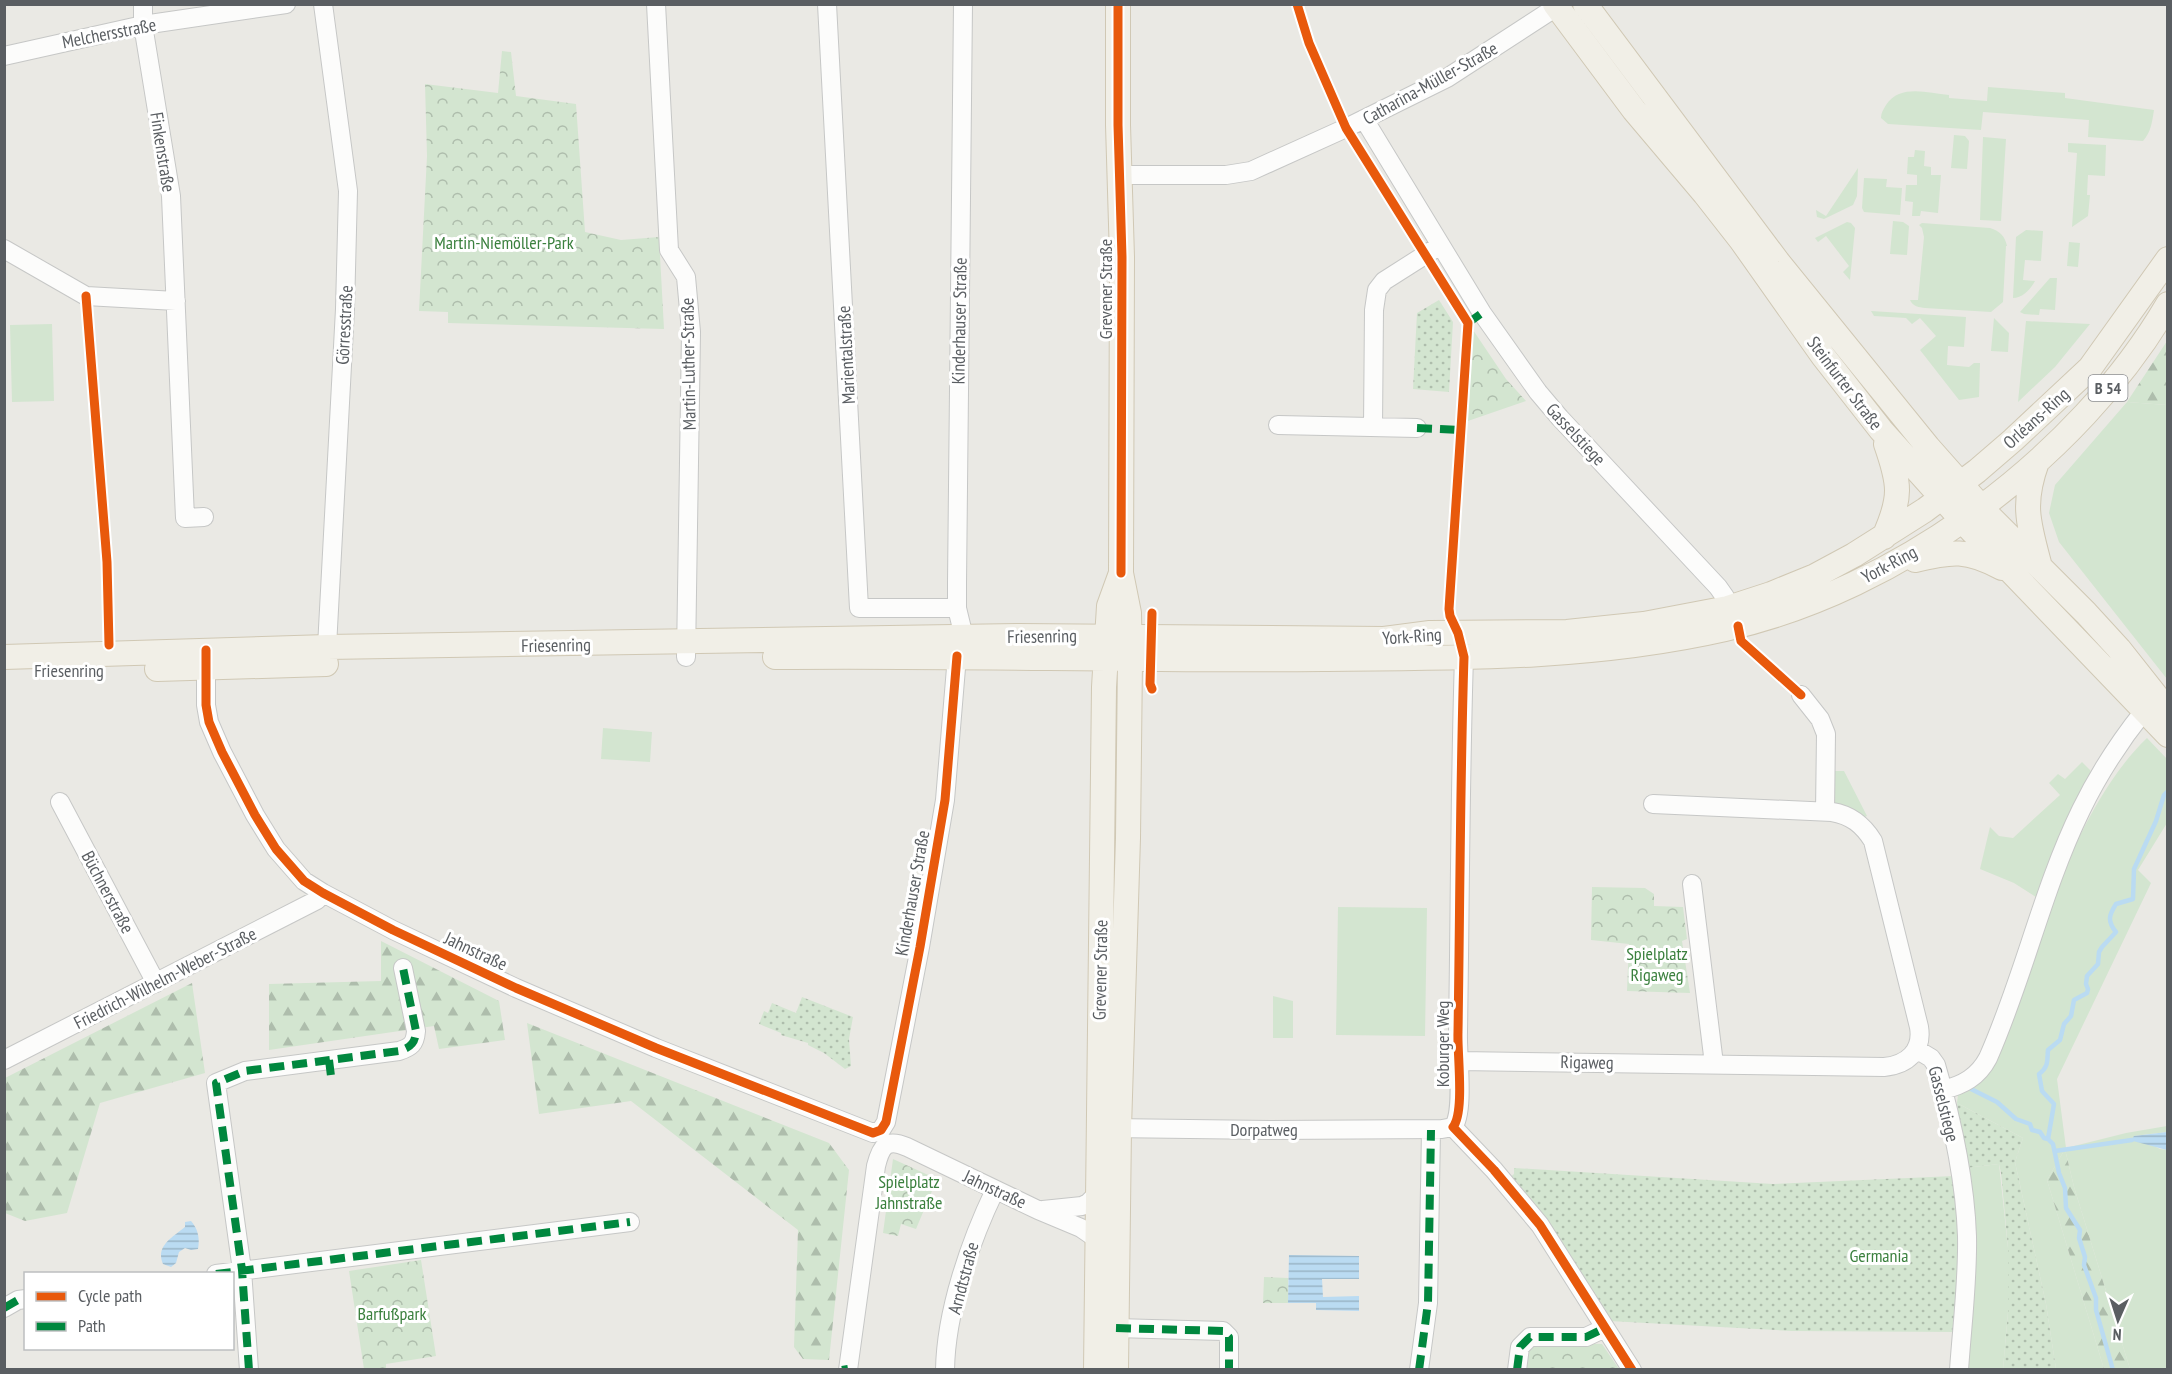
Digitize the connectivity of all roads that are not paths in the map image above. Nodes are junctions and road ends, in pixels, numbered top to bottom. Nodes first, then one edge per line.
1 (142, 4) edge
2 (286, 4) edge
3 (323, 4) edge
4 (656, 4) edge
5 (827, 4) edge
6 (963, 4) edge
7 (1118, 4) edge
8 (1585, 4) edge
9 (1558, 6) edge
10 (143, 25) junction
11 (4, 56) edge
12 (1364, 119) junction
13 (1119, 174) junction
14 (1440, 246) junction
15 (4, 249) edge
16 (2168, 259) edge
17 (176, 301) junction
18 (2168, 304) edge
19 (1278, 425) dead end
20 (1373, 427) junction
21 (1417, 428) dead end
22 (1881, 430) junction
23 (2037, 462) junction
24 (1961, 483) junction
25 (1941, 497) junction
26 (1972, 513) junction
27 (186, 518) dead end
28 (1884, 537) junction
29 (1888, 566) junction
30 (2040, 566) junction
31 (2017, 577) junction
32 (957, 608) junction
33 (1728, 608) junction
34 (1708, 633) junction
35 (1114, 643) junction
36 (961, 646) junction
37 (327, 648) junction
38 (686, 650) junction
39 (4, 657) edge
40 (1464, 657) junction
41 (206, 659) junction
42 (1130, 660) junction
43 (4, 670) edge
44 (1801, 695) dead end
45 (2156, 711) edge
46 (2168, 735) edge
47 (60, 802) dead end
48 (1653, 804) dead end
49 (1825, 812) junction
50 (1692, 884) dead end
51 (323, 893) junction
52 (402, 968) dead end
53 (156, 983) junction
54 (1916, 1049) junction
55 (4, 1060) edge
56 (1459, 1061) junction
57 (1714, 1064) junction
58 (1943, 1090) junction
59 (1453, 1127) junction
60 (1108, 1128) junction
61 (1431, 1130) junction
62 (882, 1138) junction
63 (995, 1190) junction
64 (1097, 1194) junction
65 (1038, 1210) junction
66 (630, 1222) dead end
67 (1097, 1239) junction
68 (242, 1270) junction
69 (229, 1272) edge
70 (24, 1299) edge
71 (4, 1308) edge
72 (1116, 1328) junction
73 (1605, 1328) junction
74 (848, 1369) edge
75 (249, 1370) edge
76 (842, 1370) edge
77 (945, 1370) edge
78 (1096, 1370) edge
79 (1116, 1370) edge
80 (1229, 1370) edge
81 (1419, 1370) edge
82 (1517, 1370) edge
83 (1632, 1370) edge
84 (1959, 1370) edge

1 - 10 street, Finkenstraße
2 - 10 street, Melchersstraße
3 - 37 street, Görresstraße
4 - 38 street, Martin-Luther-Straße
5 - 32 street, Marientalstraße
6 - 32 street, Kinderhauser Straße
7 - 13 main road, Grevener Straße
8 - 24 main road, Steinfurter Straße
9 - 12 street, Catharina-Müller-Straße
9 - 22 main road, Steinfurter Straße
10 - 11 street, Melchersstraße
10 - 17 street, Finkenstraße
12 - 13 street, Catharina-Müller-Straße
12 - 14 street, Gasselstiege
13 - 35 main road, Grevener Straße
14 - 20 street
14 - 33 street, Gasselstiege
15 - 17 street
16 - 24 main road, Orléans-Ring / B 54
17 - 27 street, Finkenstraße
18 - 23 main road, Orléans-Ring / B 54
19 - 20 street
20 - 21 street
22 - 25 main road, Steinfurter Straße
22 - 28 main road
23 - 26 main road, Orléans-Ring
23 - 30 main road, B 54
24 - 25 main road, B 54
24 - 26 main road, Steinfurter Straße
25 - 26 main road, Steinfurter Straße / B 54
25 - 28 main road, York-Ring
26 - 29 main road, York-Ring
26 - 30 main road, Steinfurter Straße
26 - 31 main road, Steinfurter Straße / B 54
28 - 33 main road, York-Ring
29 - 31 main road
29 - 34 main road, York-Ring
30 - 45 main road, Steinfurter Straße / B 54
31 - 45 main road, Steinfurter Straße / B 54
32 - 36 street, Kinderhauser Straße
33 - 34 street
33 - 35 main road, York-Ring
34 - 40 main road, York-Ring
35 - 36 main road, Friesenring
35 - 42 main road, York-Ring
35 - 60 main road, Grevener Straße
36 - 38 main road, Friesenring
36 - 62 street, Kinderhauser Straße
37 - 38 main road, Friesenring
37 - 41 main road, Friesenring
38 - 41 main road, Friesenring
39 - 41 main road, Friesenring
40 - 42 main road, York-Ring
40 - 56 street, Koburger Weg
41 - 43 main road, Friesenring
41 - 51 street, Jahnstraße
42 - 60 main road, Grevener Straße
44 - 49 street
45 - 46 main road, Steinfurter Straße / B 54
45 - 58 street
47 - 53 street, Büchnerstraße
48 - 49 street, Gasselstiege
49 - 54 street, Gasselstiege
50 - 57 street
51 - 53 street, Friedrich-Wilhelm-Weber-Straße
51 - 62 street, Jahnstraße
52 - 68 street
53 - 55 street, Friedrich-Wilhelm-Weber-Straße
54 - 57 street, Rigaweg
54 - 58 street, Gasselstiege
56 - 57 street, Rigaweg
56 - 59 street, Koburger Weg
58 - 84 street, Gasselstiege
59 - 61 street, Dorpatweg
59 - 73 street
60 - 61 street, Dorpatweg
60 - 64 main road, Grevener Straße
60 - 72 main road, Grevener Straße
61 - 81 street
62 - 63 street, Jahnstraße
62 - 74 street, Kinderhauser Straße
63 - 65 street, Jahnstraße
63 - 77 street, Arndtstraße
64 - 65 street, Jahnstraße
64 - 67 main road, Grevener Straße
65 - 67 street, Jahnstraße
66 - 68 street
67 - 78 main road, Grevener Straße
68 - 69 street
68 - 75 street
70 - 71 street
72 - 79 main road, Grevener Straße
72 - 80 street
73 - 82 street
73 - 83 street
74 - 76 street

